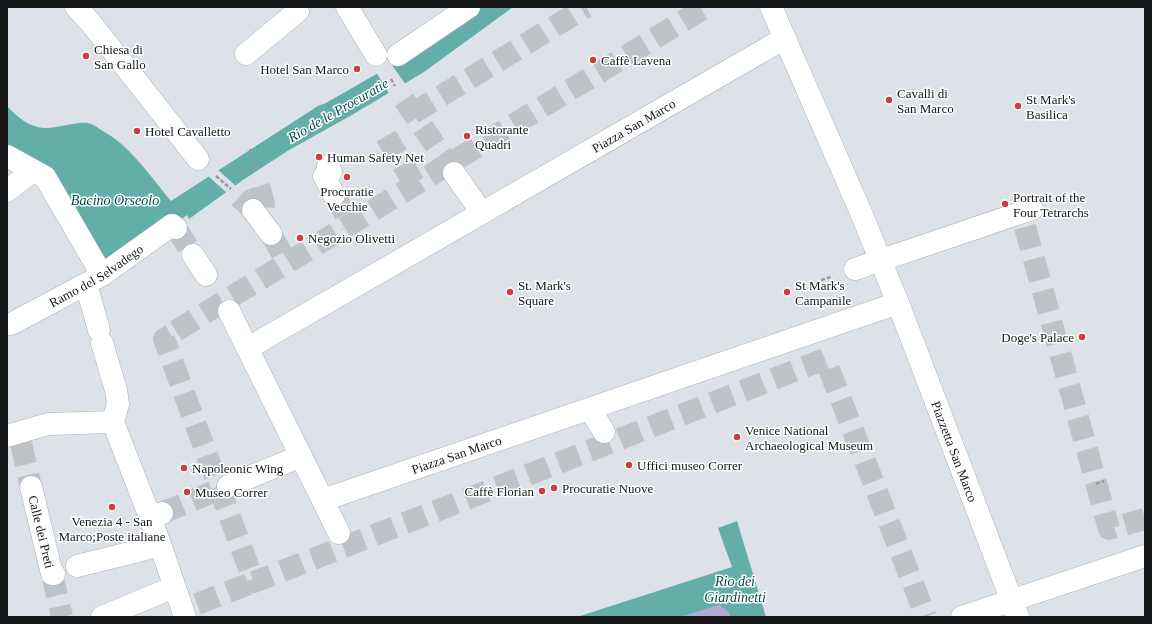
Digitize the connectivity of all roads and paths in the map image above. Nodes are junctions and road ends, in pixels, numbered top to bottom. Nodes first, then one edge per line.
1 (347, 7) edge
2 (469, 7) edge
3 (772, 7) edge
4 (298, 8) edge
5 (83, 14) edge
6 (785, 38) junction
7 (246, 54) dead end
8 (398, 54) dead end
9 (376, 55) dead end
10 (250, 149) dead end
11 (7, 156) edge
12 (198, 159) dead end
13 (328, 166) dead end
14 (33, 171) junction
15 (256, 172) dead end
16 (454, 173) tunnel mouth
17 (217, 177) dead end
18 (231, 189) dead end
19 (7, 191) edge
20 (334, 195) tunnel mouth
21 (253, 210) tunnel mouth
22 (482, 213) junction
23 (1026, 216) dead end
24 (176, 228) dead end
25 (271, 234) tunnel mouth
26 (193, 255) tunnel mouth
27 (881, 260) junction
28 (855, 269) dead end
29 (206, 275) dead end
30 (94, 280) junction
31 (898, 303) junction
32 (229, 311) dead end
33 (12, 324) dead end
34 (248, 348) junction
35 (590, 409) junction
36 (108, 416) junction
37 (604, 432) dead end
38 (15, 436) edge
39 (301, 456) junction
40 (1104, 481) dead end
41 (1096, 484) dead end
42 (228, 486) tunnel mouth
43 (32, 487) tunnel mouth
44 (323, 500) junction
45 (339, 533) dead end
46 (151, 547) junction
47 (1145, 556) edge
48 (77, 566) dead end
49 (54, 574) tunnel mouth
50 (168, 590) junction
51 (1015, 609) edge
52 (188, 610) edge
53 (102, 617) edge
54 (962, 617) edge

1 - 9 street
2 - 8 street
3 - 6 street
4 - 7 street
5 - 12 street
6 - 22 street, Piazza San Marco
6 - 27 street, Piazzetta San Marco
10 - 15 path
11 - 14 street
13 - 20 street
14 - 19 street
14 - 30 street
16 - 22 street
17 - 18 path
21 - 25 street
22 - 34 street, Piazza San Marco
23 - 27 street
24 - 30 street, Ramo del Selvadego
26 - 29 street
27 - 28 street
27 - 31 street, Piazzetta San Marco
30 - 33 street, Ramo del Selvadego
30 - 36 street
31 - 35 street, Piazza San Marco
31 - 51 street, Piazzetta San Marco
32 - 34 street
34 - 39 street
35 - 37 street
35 - 44 street, Piazza San Marco
36 - 38 street
36 - 46 street
39 - 42 street
39 - 44 street
40 - 41 path
43 - 49 street, Calle dei Preti
44 - 45 street
46 - 48 street
46 - 50 street
47 - 51 street
50 - 52 street
50 - 53 street
51 - 54 street

